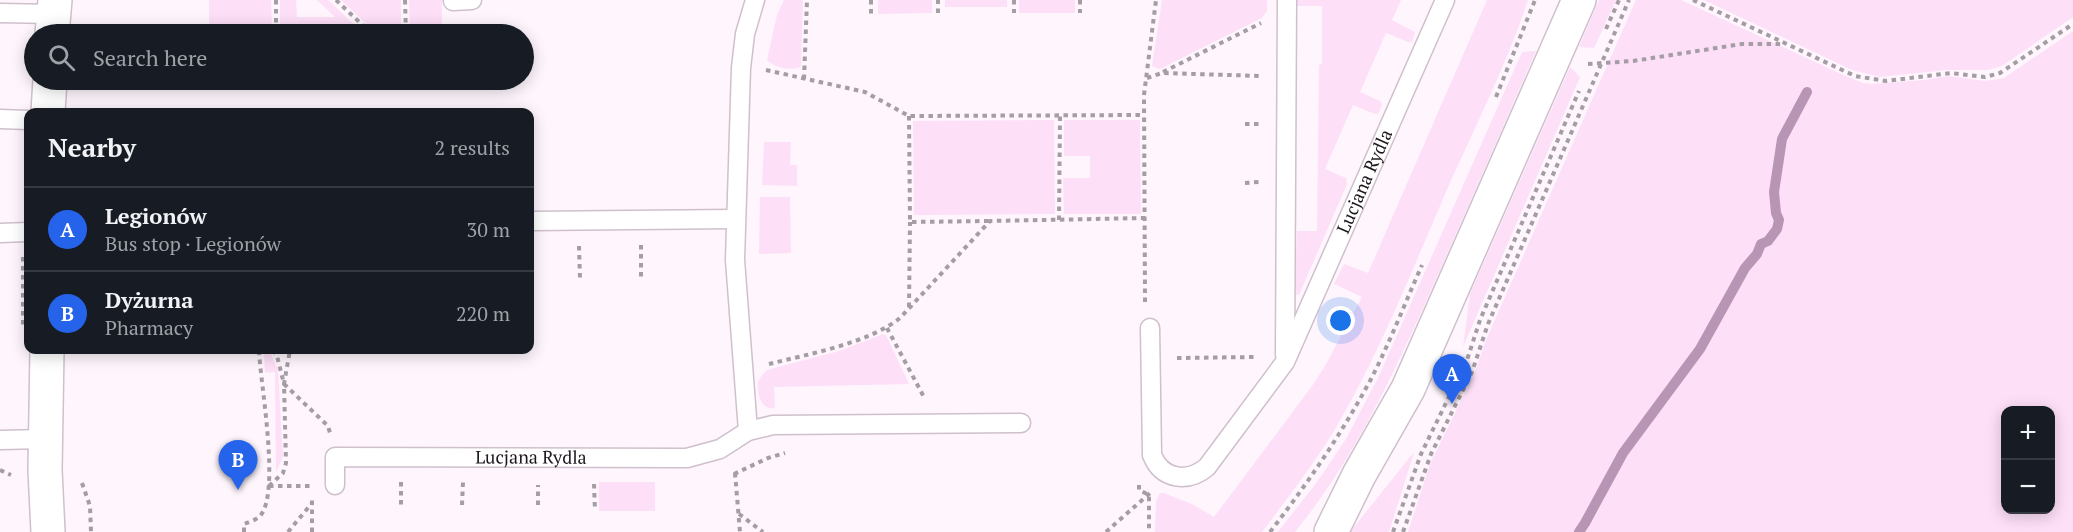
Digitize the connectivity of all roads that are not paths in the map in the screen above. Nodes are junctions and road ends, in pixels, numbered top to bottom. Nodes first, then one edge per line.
1 (472, 0) edge
2 (754, 0) edge
3 (1287, 0) edge
4 (1445, 0) edge
5 (1579, 0) edge
6 (453, 1) edge
7 (0, 14) edge
8 (53, 16) edge
9 (49, 90) edge
10 (48, 108) edge
11 (0, 119) edge
12 (24, 120) edge
13 (735, 219) junction
14 (534, 221) edge
15 (24, 232) edge
16 (0, 233) edge
17 (1150, 328) dead end
18 (46, 354) edge
19 (1285, 362) junction
20 (1021, 423) dead end
21 (748, 431) junction
22 (45, 439) junction
23 (0, 440) edge
24 (1359, 475) junction
25 (322, 486) road end
26 (48, 532) edge
27 (1309, 532) edge
28 (1331, 532) edge

1 - 6 lane
2 - 13 lane
3 - 19 lane
4 - 19 lane, Lucjana Rydla
5 - 24 street
7 - 8 lane
9 - 10 street
11 - 12 lane
13 - 14 lane
13 - 21 lane
15 - 16 lane
17 - 19 lane, Lucjana Rydla
18 - 22 street
20 - 21 lane, Lucjana Rydla
21 - 25 lane, Lucjana Rydla
22 - 23 lane
22 - 26 street
24 - 27 street
24 - 28 street

